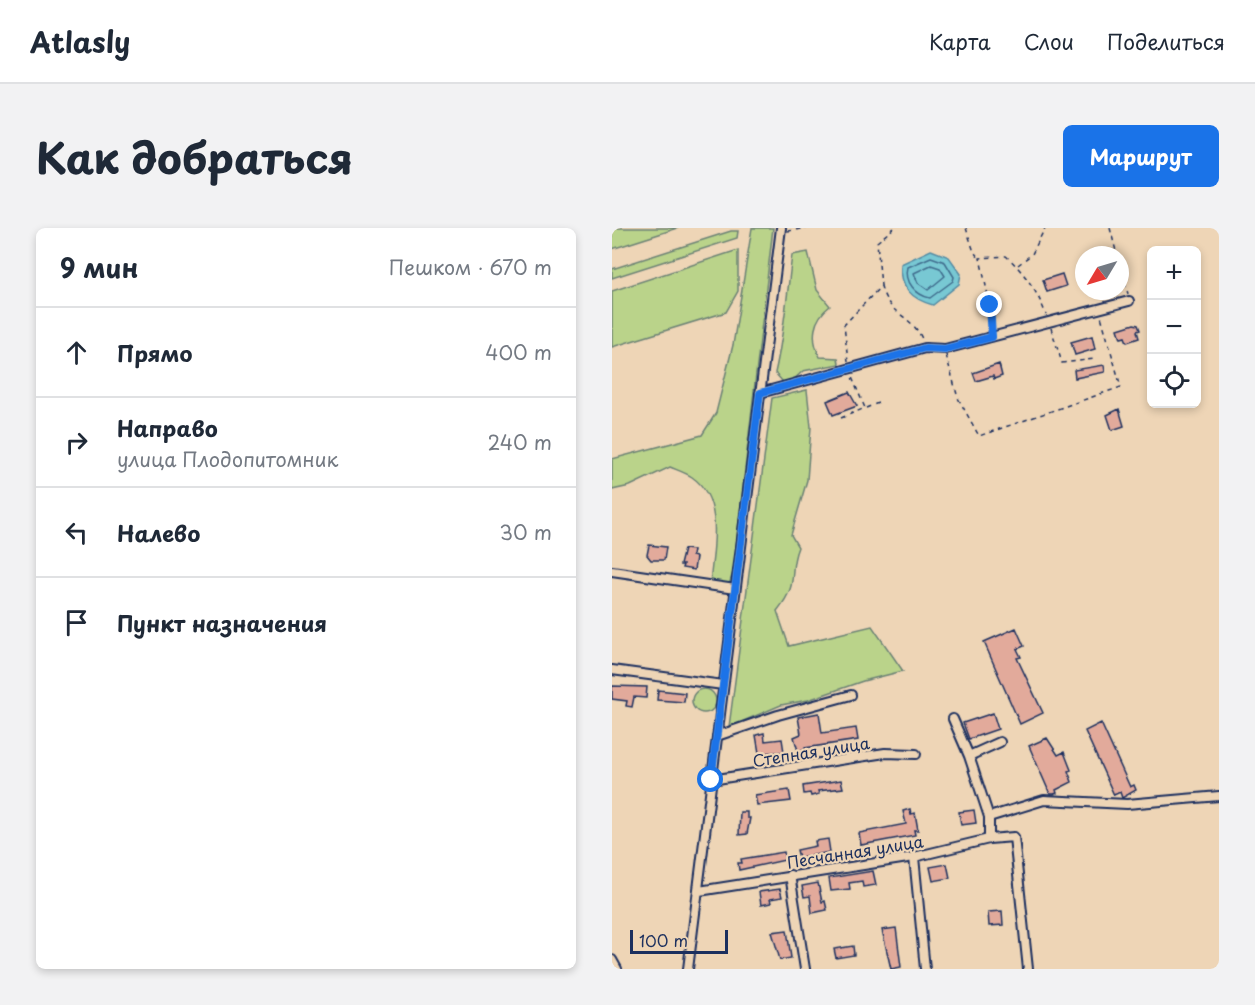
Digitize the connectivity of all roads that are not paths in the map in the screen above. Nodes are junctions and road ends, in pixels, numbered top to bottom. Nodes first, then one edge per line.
1 (781, 230) edge
2 (1129, 301) dead end
3 (760, 393) junction
4 (612, 571) edge
5 (735, 589) junction
6 (612, 670) edge
7 (723, 685) junction
8 (851, 695) dead end
9 (953, 719) dead end
10 (717, 736) junction
11 (1000, 742) dead end
12 (915, 754) dead end
13 (969, 756) junction
14 (711, 780) junction
15 (1219, 796) edge
16 (989, 817) junction
17 (989, 839) junction
18 (914, 857) junction
19 (790, 875) junction
20 (699, 891) junction
21 (612, 960) edge
22 (617, 969) edge
23 (688, 969) edge
24 (805, 969) edge
25 (925, 969) edge
26 (1028, 969) edge

1 - 3 street
2 - 3 street
3 - 5 street
4 - 5 street
5 - 7 street
6 - 7 street
7 - 10 street
8 - 10 street
9 - 13 street
10 - 14 street
11 - 13 street
12 - 14 street, Степная улица
13 - 16 street
14 - 20 street
15 - 16 street
16 - 17 street
17 - 18 street, Песчанная улица
17 - 26 street, Песчанная улица
18 - 19 street, Песчанная улица
18 - 25 street
19 - 20 street, Песчанная улица
19 - 24 street
20 - 23 street
21 - 22 street

